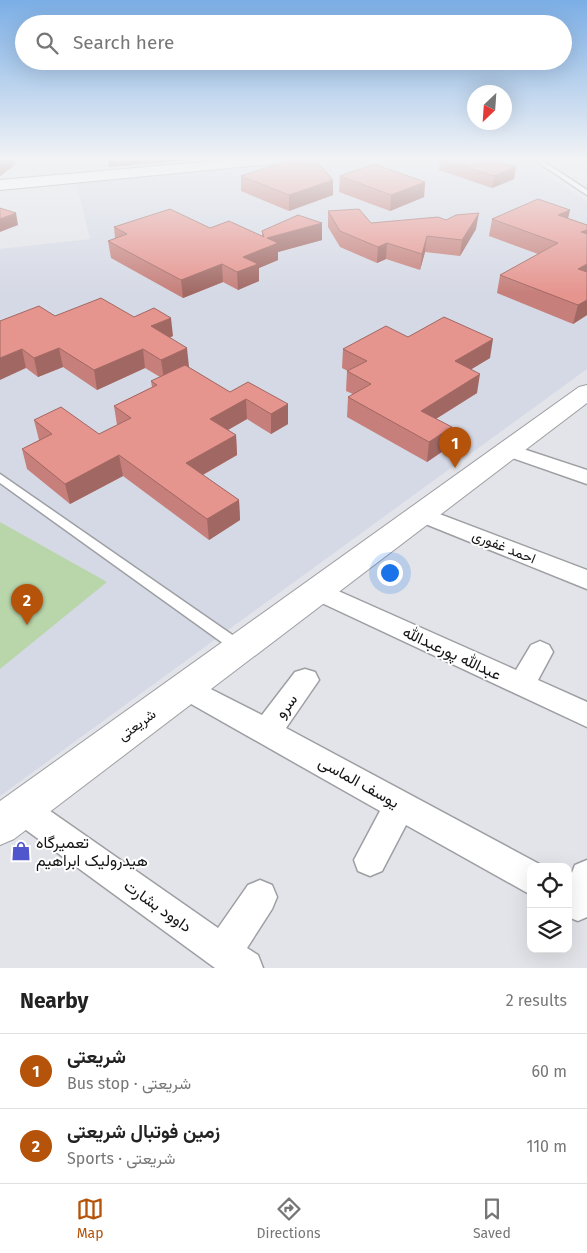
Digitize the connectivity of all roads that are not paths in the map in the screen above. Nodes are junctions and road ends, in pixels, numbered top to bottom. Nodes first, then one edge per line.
1 (585, 399) edge
2 (512, 452) junction
3 (587, 477) edge
4 (0, 478) edge
5 (426, 516) junction
6 (587, 580) edge
7 (322, 593) junction
8 (240, 648) junction
9 (540, 652) dead end
10 (305, 680) dead end
11 (521, 685) junction
12 (191, 690) junction
13 (587, 715) edge
14 (268, 731) junction
15 (400, 805) junction
16 (17, 816) edge
17 (0, 837) edge
18 (370, 860) dead end
19 (527, 876) edge
20 (260, 897) dead end
21 (234, 960) edge

1 - 2 main road, شریعتی
2 - 3 street
2 - 5 main road, شریعتی
4 - 8 lane
5 - 6 street, احمد غفوری
5 - 7 main road, شریعتی
7 - 8 main road, شریعتی
7 - 11 street, عبدالله پورعبدالله
7 - 12 lane
8 - 12 main road, شریعتی
9 - 11 street
10 - 14 street, سرو
11 - 13 street, عبدالله پورعبدالله
12 - 14 street, یوسف الماسی
12 - 16 main road, شریعتی
14 - 15 street, یوسف الماسی
15 - 18 street
15 - 19 street, یوسف الماسی
16 - 17 lane
16 - 21 street, داوود بشارت
20 - 21 street

